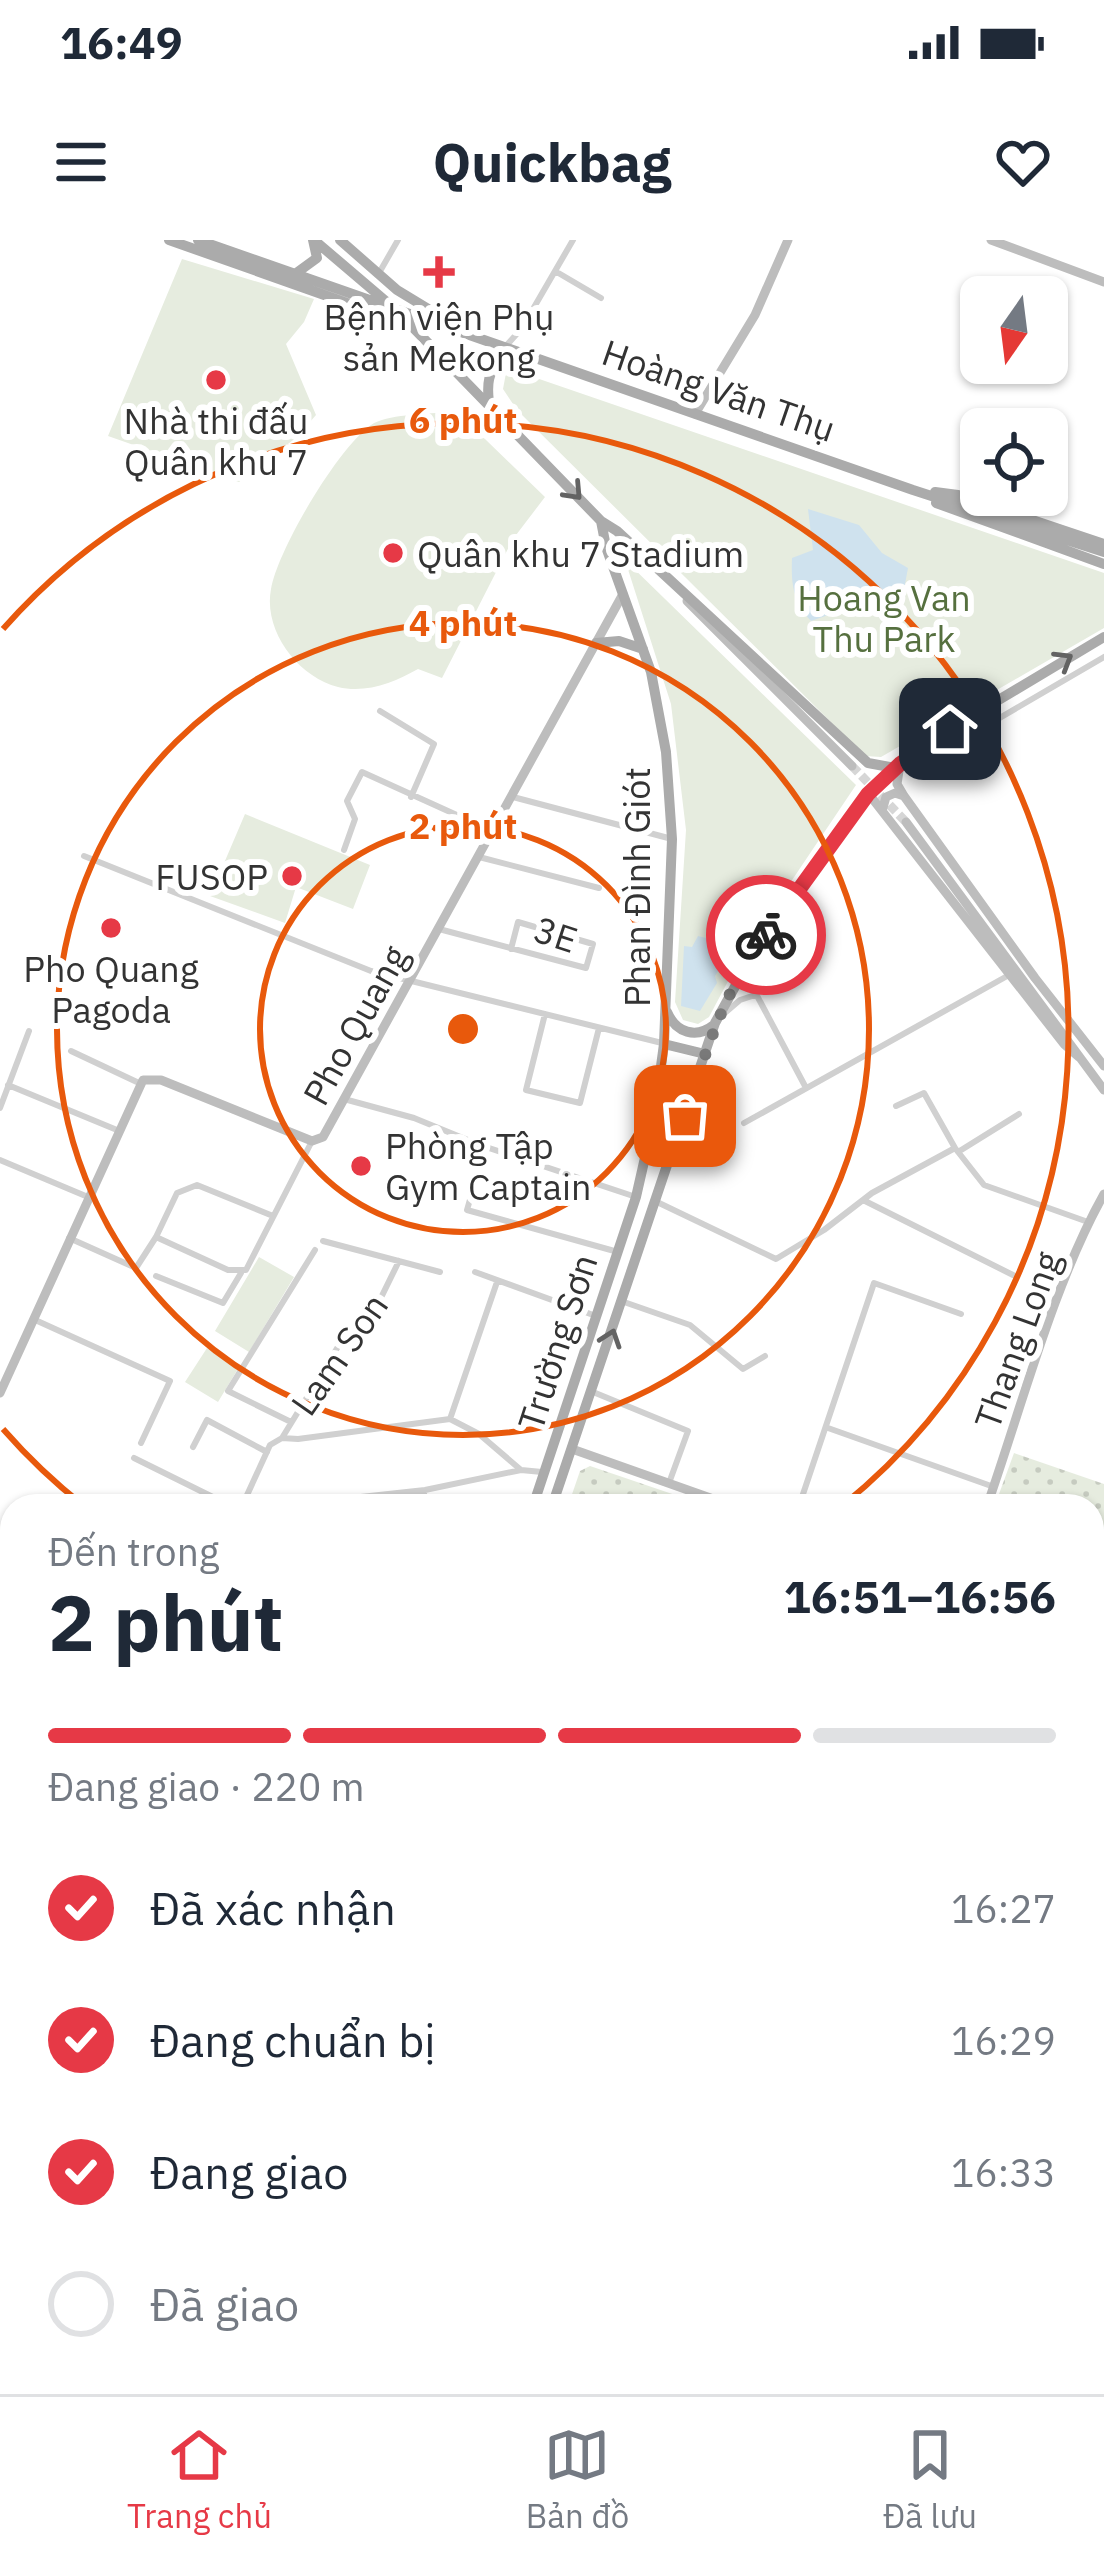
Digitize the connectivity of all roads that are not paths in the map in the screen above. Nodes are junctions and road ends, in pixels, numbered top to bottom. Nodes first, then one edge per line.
1 (169, 240) edge
2 (198, 240) edge
3 (314, 240) edge
4 (340, 240) edge
5 (398, 240) edge
6 (573, 240) edge
7 (788, 240) edge
8 (991, 240) edge
9 (555, 271) junction
10 (295, 274) junction
11 (378, 276) junction
12 (1104, 282) edge
13 (601, 298) dead end
14 (395, 309) junction
15 (412, 327) junction
16 (477, 337) junction
17 (506, 347) junction
18 (520, 352) junction
19 (489, 403) junction
20 (695, 414) junction
21 (913, 490) junction
22 (960, 495) edge
23 (1024, 516) edge
24 (601, 520) junction
25 (1104, 548) edge
26 (1104, 564) edge
27 (663, 575) junction
28 (623, 592) junction
29 (1104, 637) edge
30 (596, 643) junction
31 (643, 649) junction
32 (1104, 657) edge
33 (380, 711) dead end
34 (950, 729) junction
35 (852, 766) tunnel mouth
36 (897, 766) junction
37 (868, 794) junction
38 (512, 796) junction
39 (904, 796) junction
40 (411, 797) junction
41 (882, 811) junction
42 (906, 822) tunnel mouth
43 (492, 831) junction
44 (672, 839) junction
45 (344, 850) dead end
46 (84, 856) dead end
47 (478, 856) junction
48 (599, 888) dead end
49 (439, 929) junction
50 (511, 949) junction
51 (743, 969) junction
52 (1009, 975) junction
53 (411, 980) junction
54 (757, 995) junction
55 (666, 1009) junction
56 (545, 1014) junction
57 (716, 1023) junction
58 (599, 1028) junction
59 (28, 1031) dead end
60 (664, 1044) junction
61 (70, 1051) dead end
62 (705, 1054) junction
63 (1079, 1057) junction
64 (1104, 1066) edge
65 (139, 1083) junction
66 (8, 1085) junction
67 (805, 1086) junction
68 (1104, 1090) edge
69 (344, 1099) junction
70 (896, 1106) dead end
71 (0, 1108) edge
72 (1019, 1114) dead end
73 (744, 1123) dead end
74 (118, 1130) junction
75 (312, 1141) junction
76 (485, 1147) junction
77 (957, 1150) junction
78 (0, 1160) edge
79 (1104, 1195) edge
80 (88, 1197) junction
81 (636, 1197) junction
82 (862, 1200) junction
83 (657, 1202) junction
84 (273, 1216) junction
85 (1088, 1222) junction
86 (69, 1238) junction
87 (156, 1238) junction
88 (323, 1241) dead end
89 (315, 1250) dead end
90 (618, 1252) junction
91 (399, 1261) junction
92 (440, 1272) dead end
93 (241, 1273) junction
94 (475, 1273) dead end
95 (1013, 1275) dead end
96 (156, 1276) dead end
97 (497, 1282) junction
98 (624, 1302) junction
99 (961, 1314) dead end
100 (596, 1316) junction
101 (33, 1319) junction
102 (765, 1356) dead end
103 (0, 1393) edge
104 (593, 1393) junction
105 (450, 1419) junction
106 (291, 1422) junction
107 (827, 1427) junction
108 (282, 1438) junction
109 (141, 1443) dead end
110 (193, 1448) dead end
111 (572, 1448) junction
112 (266, 1452) junction
113 (134, 1458) dead end
114 (521, 1470) junction
115 (546, 1473) junction
116 (669, 1483) junction
117 (994, 1487) junction
118 (425, 1490) junction
119 (207, 1494) edge
120 (247, 1494) edge
121 (388, 1494) edge
122 (424, 1494) edge
123 (538, 1494) edge
124 (556, 1494) edge
125 (700, 1494) edge
126 (803, 1494) edge
127 (991, 1494) edge

1 - 15 main road
2 - 10 main road
3 - 10 main road
3 - 14 main road, Phan Đình Giót
4 - 11 main road
5 - 11 street
6 - 9 street
7 - 20 main road
8 - 12 main road
9 - 13 street
9 - 17 street
10 - 14 main road
11 - 16 main road
14 - 15 main road, Phan Đình Giót
14 - 16 main road
15 - 19 main road, Phan Đình Giót
16 - 17 main road, Hoàng Văn Thụ
17 - 18 main road, Hoàng Văn Thụ
18 - 19 main road
18 - 20 main road, Hoàng Văn Thụ
19 -> 24 main road, Phan Đình Giót
20 - 21 main road, Hoàng Văn Thụ
21 - 22 main road, Hoàng Văn Thụ
21 - 25 main road, Hoàng Văn Thụ
21 - 26 main road, Hoàng Văn Thụ
23 - 25 main road, Hoàng Văn Thụ
24 - 27 main road
24 - 28 main road, Phan Đình Giót
27 - 35 main road
27 - 36 main road
28 - 30 main road, Pho Quang
28 - 31 main road, Phan Đình Giót
34 -> 29 main road, Trường Sơn
30 - 31 main road
30 - 38 main road, Pho Quang
31 - 44 main road, Phan Đình Giót
32 - 34 street
33 - 40 street
34 - 36 main road, Trường Sơn
36 - 37 main road, Trường Sơn
36 - 39 main road
37 - 41 main road
37 - 51 main road, Trường Sơn
38 - 43 main road, Pho Quang
38 - 44 street
39 - 41 main road
39 - 64 main road
40 - 43 street
40 - 45 street
41 - 52 main road
42 - 63 main road
43 - 47 main road, Pho Quang
44 - 55 main road, Phan Đình Giót
46 - 53 street
47 - 48 street
47 - 49 main road, Pho Quang
49 - 50 street, 3E
49 - 53 main road, Pho Quang
50 - 50 street, 3E
51 - 54 street
51 - 57 main road, Trường Sơn
52 - 63 main road
52 - 67 street
53 - 56 street
53 - 69 main road, Pho Quang
54 - 57 street
54 - 67 street
55 - 57 main road
55 - 60 main road, Phan Đình Giót
56 - 58 street
56 - 58 street
57 - 62 main road, Trường Sơn
58 - 60 street
59 - 66 street
60 - 62 main road
60 - 81 main road, Phan Đình Giót
61 - 65 street
62 - 83 main road, Trường Sơn
63 - 68 main road
65 - 74 main road
65 - 75 main road, Pho Quang
66 - 71 street
66 - 74 street
67 - 73 street
69 - 75 main road, Pho Quang
69 - 76 street
70 - 77 street
72 - 77 street
74 - 80 main road
75 - 84 street
76 - 81 street
76 - 90 street
77 - 82 street
77 - 85 street
78 - 80 street
79 - 85 main road, Thang Long
80 - 86 main road
81 - 90 main road, Trường Sơn
82 - 83 street
82 - 95 street
83 - 98 main road, Trường Sơn
84 - 87 street
84 - 93 street
85 - 117 main road, Thang Long
86 - 87 street
86 - 101 main road
87 - 93 street
88 - 91 street
89 - 106 street
90 - 100 main road, Trường Sơn
91 - 92 street
91 - 106 street, Lam Son
93 - 96 street
94 - 97 street
97 - 100 street
97 - 105 street
98 - 102 street
104 -> 98 main road, Trường Sơn
99 - 107 street
100 - 115 main road, Trường Sơn
101 - 103 main road
101 - 109 street
104 - 111 main road, Trường Sơn
104 - 116 street
105 - 108 street
105 - 114 street
106 - 108 street, Lam Son
107 - 117 street
107 - 126 street
108 - 112 street, Lam Son
110 - 112 street
111 - 116 main road
111 - 124 main road, Trường Sơn
112 - 120 street, Lam Son
113 - 119 street
114 - 115 street
114 - 118 street
115 - 123 main road, Trường Sơn
116 - 125 main road
117 - 127 main road, Thang Long
118 - 121 street
118 - 122 street

